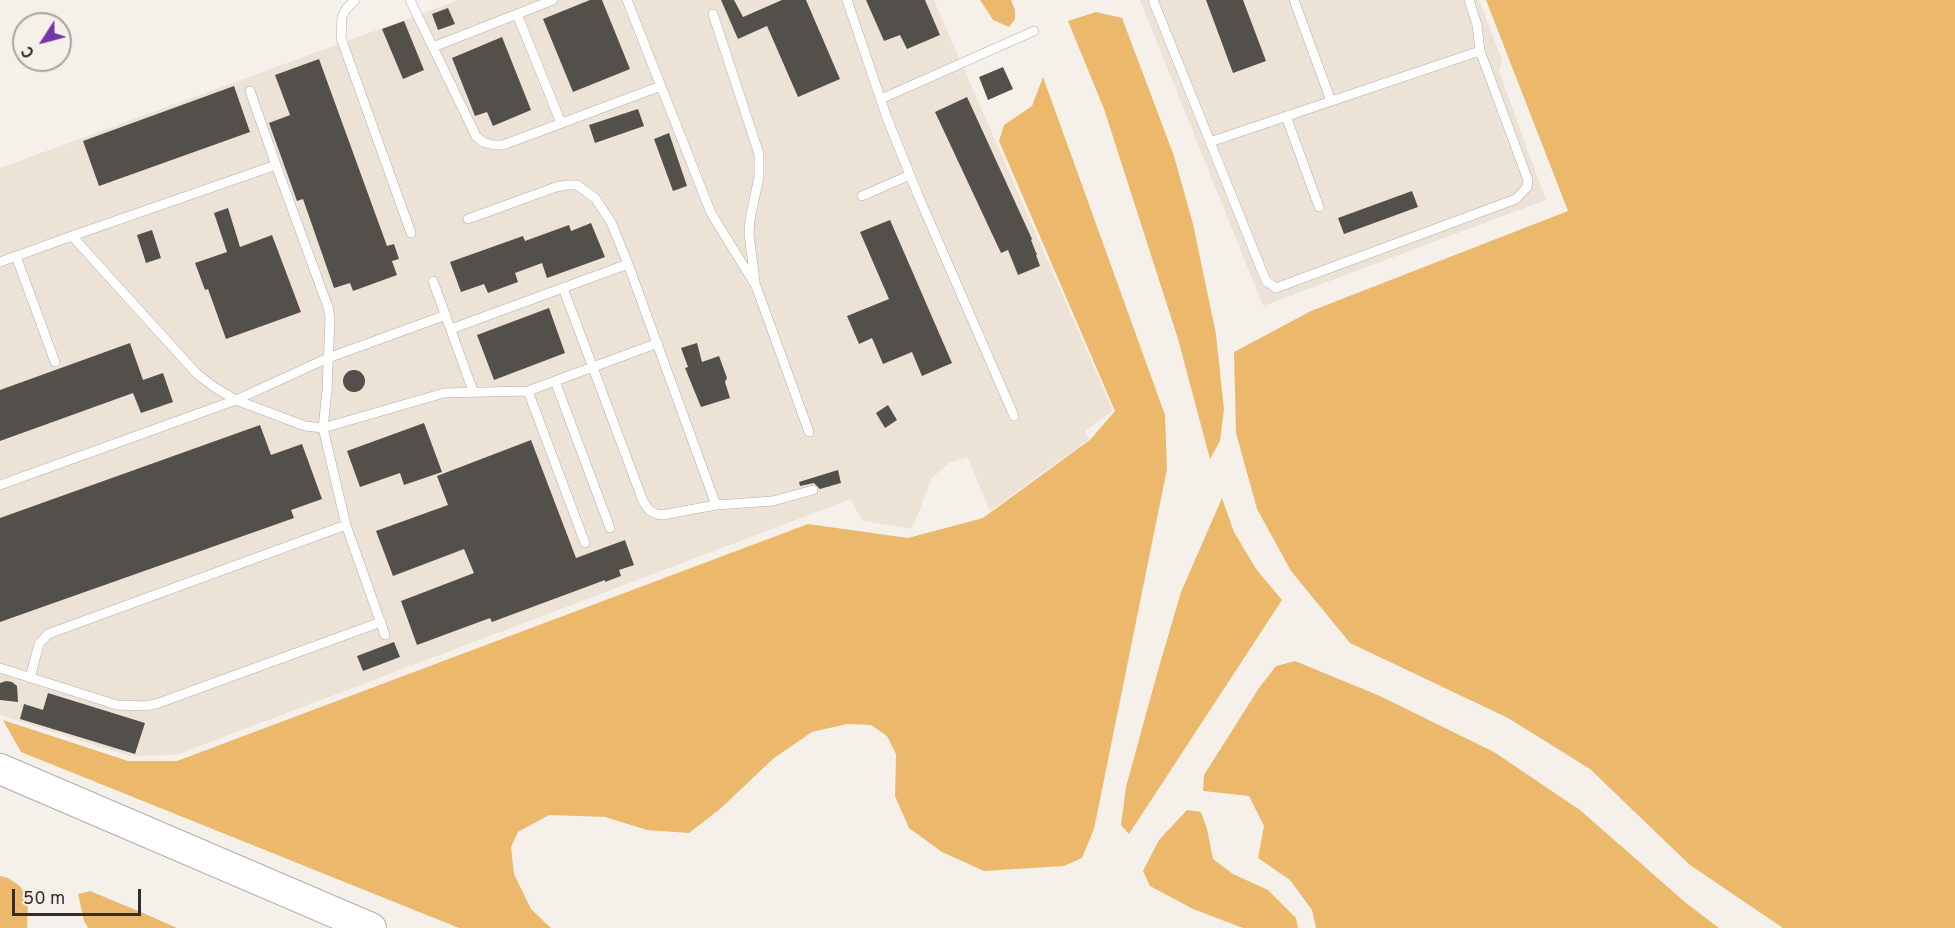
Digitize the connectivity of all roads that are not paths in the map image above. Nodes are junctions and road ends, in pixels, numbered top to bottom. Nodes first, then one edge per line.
1 (356, 0) edge
2 (410, 0) edge
3 (553, 0) edge
4 (627, 0) edge
5 (847, 0) edge
6 (1153, 0) edge
7 (1294, 0) edge
8 (1469, 0) edge
9 (517, 14) junction
10 (713, 14) dead end
11 (1034, 31) dead end
12 (433, 47) junction
13 (1480, 51) junction
14 (661, 86) junction
15 (250, 91) dead end
16 (881, 99) junction
17 (1331, 101) junction
18 (1286, 116) junction
19 (561, 123) junction
20 (1210, 142) junction
21 (276, 165) junction
22 (910, 175) junction
23 (862, 196) dead end
24 (1319, 207) dead end
25 (468, 219) dead end
26 (411, 233) dead end
27 (72, 237) junction
28 (16, 256) junction
29 (0, 262) edge
30 (628, 264) junction
31 (433, 281) dead end
32 (756, 286) junction
33 (563, 288) junction
34 (446, 315) junction
35 (451, 328) junction
36 (658, 343) junction
37 (328, 358) junction
38 (55, 362) dead end
39 (592, 368) junction
40 (555, 381) junction
41 (473, 391) junction
42 (528, 391) junction
43 (236, 400) junction
44 (1014, 416) dead end
45 (323, 428) junction
46 (809, 432) dead end
47 (0, 485) edge
48 (813, 490) dead end
49 (716, 506) junction
50 (346, 525) junction
51 (610, 528) dead end
52 (585, 543) dead end
53 (381, 622) junction
54 (385, 635) dead end
55 (0, 669) edge
56 (30, 678) junction
57 (0, 769) edge
58 (371, 928) edge

1 - 26 lane
2 - 12 lane
3 - 9 lane
4 - 14 lane
5 - 16 lane
6 - 20 lane
7 - 17 lane
8 - 13 lane
9 - 12 lane
9 - 19 lane
10 - 32 lane
11 - 16 lane
12 - 19 lane
13 - 17 lane
13 - 20 lane
14 - 19 lane
14 - 32 lane
15 - 21 lane
16 - 22 lane
17 - 18 lane
18 - 20 lane
18 - 24 lane
21 - 27 lane
21 - 37 lane
22 - 23 lane
22 - 44 lane
25 - 30 lane
27 - 28 lane
27 - 43 lane
28 - 29 lane
28 - 38 lane
30 - 33 lane
30 - 36 lane
31 - 34 lane
32 - 46 lane
33 - 35 lane
33 - 39 lane
34 - 35 lane
34 - 37 lane
35 - 41 lane
36 - 39 lane
36 - 49 lane
37 - 43 lane
37 - 45 lane
39 - 40 lane
39 - 49 lane
40 - 42 lane
40 - 51 lane
41 - 42 lane
41 - 45 lane
42 - 52 lane
43 - 45 lane
43 - 47 lane
45 - 50 lane
48 - 49 lane
50 - 53 lane
50 - 56 lane
53 - 54 lane
53 - 56 lane
55 - 56 lane
57 - 58 main road

